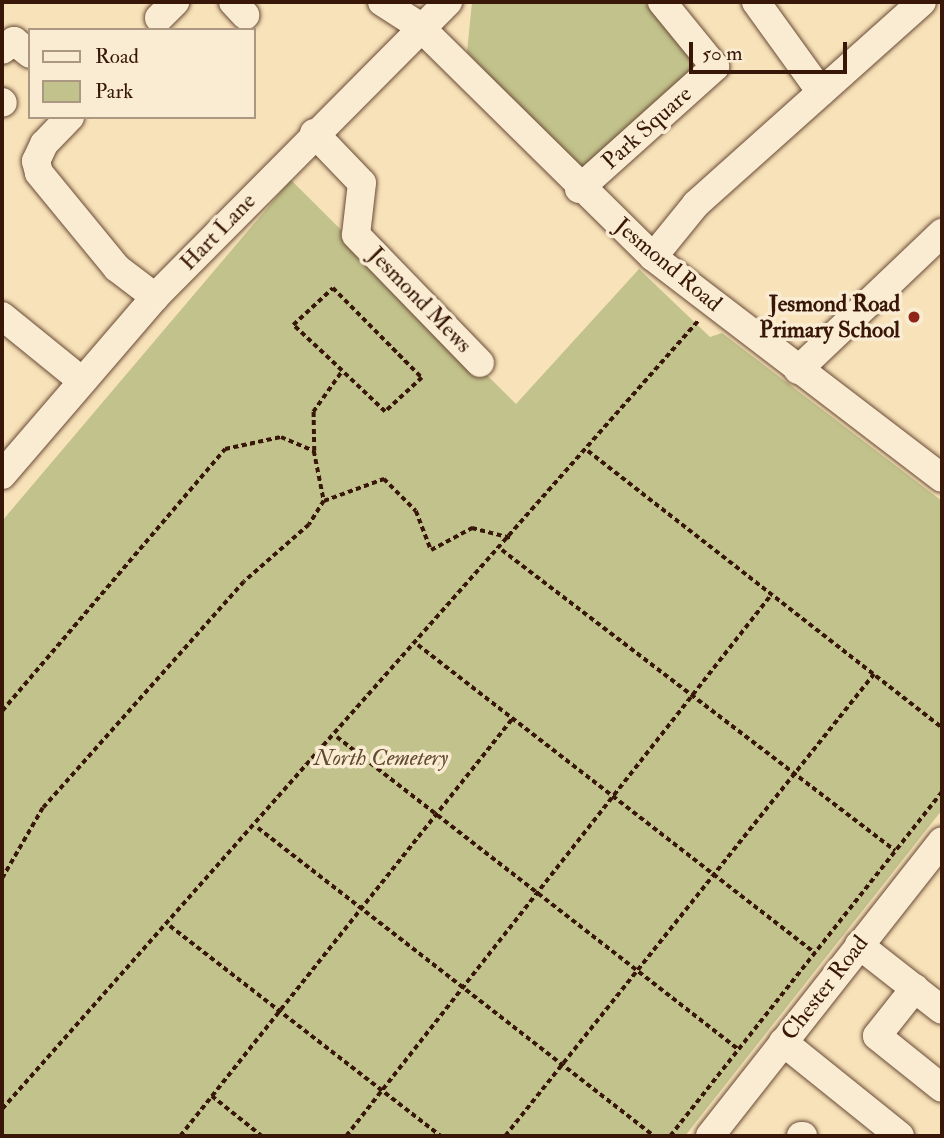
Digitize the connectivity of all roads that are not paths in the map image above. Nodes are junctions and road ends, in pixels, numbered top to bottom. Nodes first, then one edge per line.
1 (382, 2) edge
2 (448, 2) edge
3 (662, 2) edge
4 (757, 2) edge
5 (922, 2) edge
6 (418, 25) junction
7 (2, 50) edge
8 (28, 52) edge
9 (821, 92) junction
10 (69, 119) edge
11 (314, 133) junction
12 (579, 189) junction
13 (942, 233) edge
14 (653, 257) junction
15 (155, 297) junction
16 (2, 316) edge
17 (480, 363) dead end
18 (798, 370) junction
19 (82, 381) junction
20 (2, 475) edge
21 (942, 478) edge
22 (942, 841) edge
23 (859, 945) junction
24 (915, 988) junction
25 (942, 1010) edge
26 (783, 1042) junction
27 (942, 1088) edge
28 (711, 1136) edge
29 (900, 1136) edge

1 - 6 street, Jesmond Road
2 - 6 street, Hart Lane
3 - 12 street, Park Square
4 - 9 street
5 - 9 street
6 - 11 street, Hart Lane
6 - 12 street, Jesmond Road
7 - 8 street
9 - 14 street
10 - 15 street
11 - 15 street, Hart Lane
11 - 17 street, Jesmond Mews
12 - 14 street, Jesmond Road
13 - 18 street
14 - 18 street, Jesmond Road
15 - 19 street, Hart Lane
16 - 19 street
18 - 21 street, Jesmond Road
19 - 20 street, Hart Lane
22 - 23 street, Chester Road
23 - 24 street
23 - 26 street, Chester Road
24 - 25 street
24 - 27 street
26 - 28 street, Chester Road
26 - 29 street

